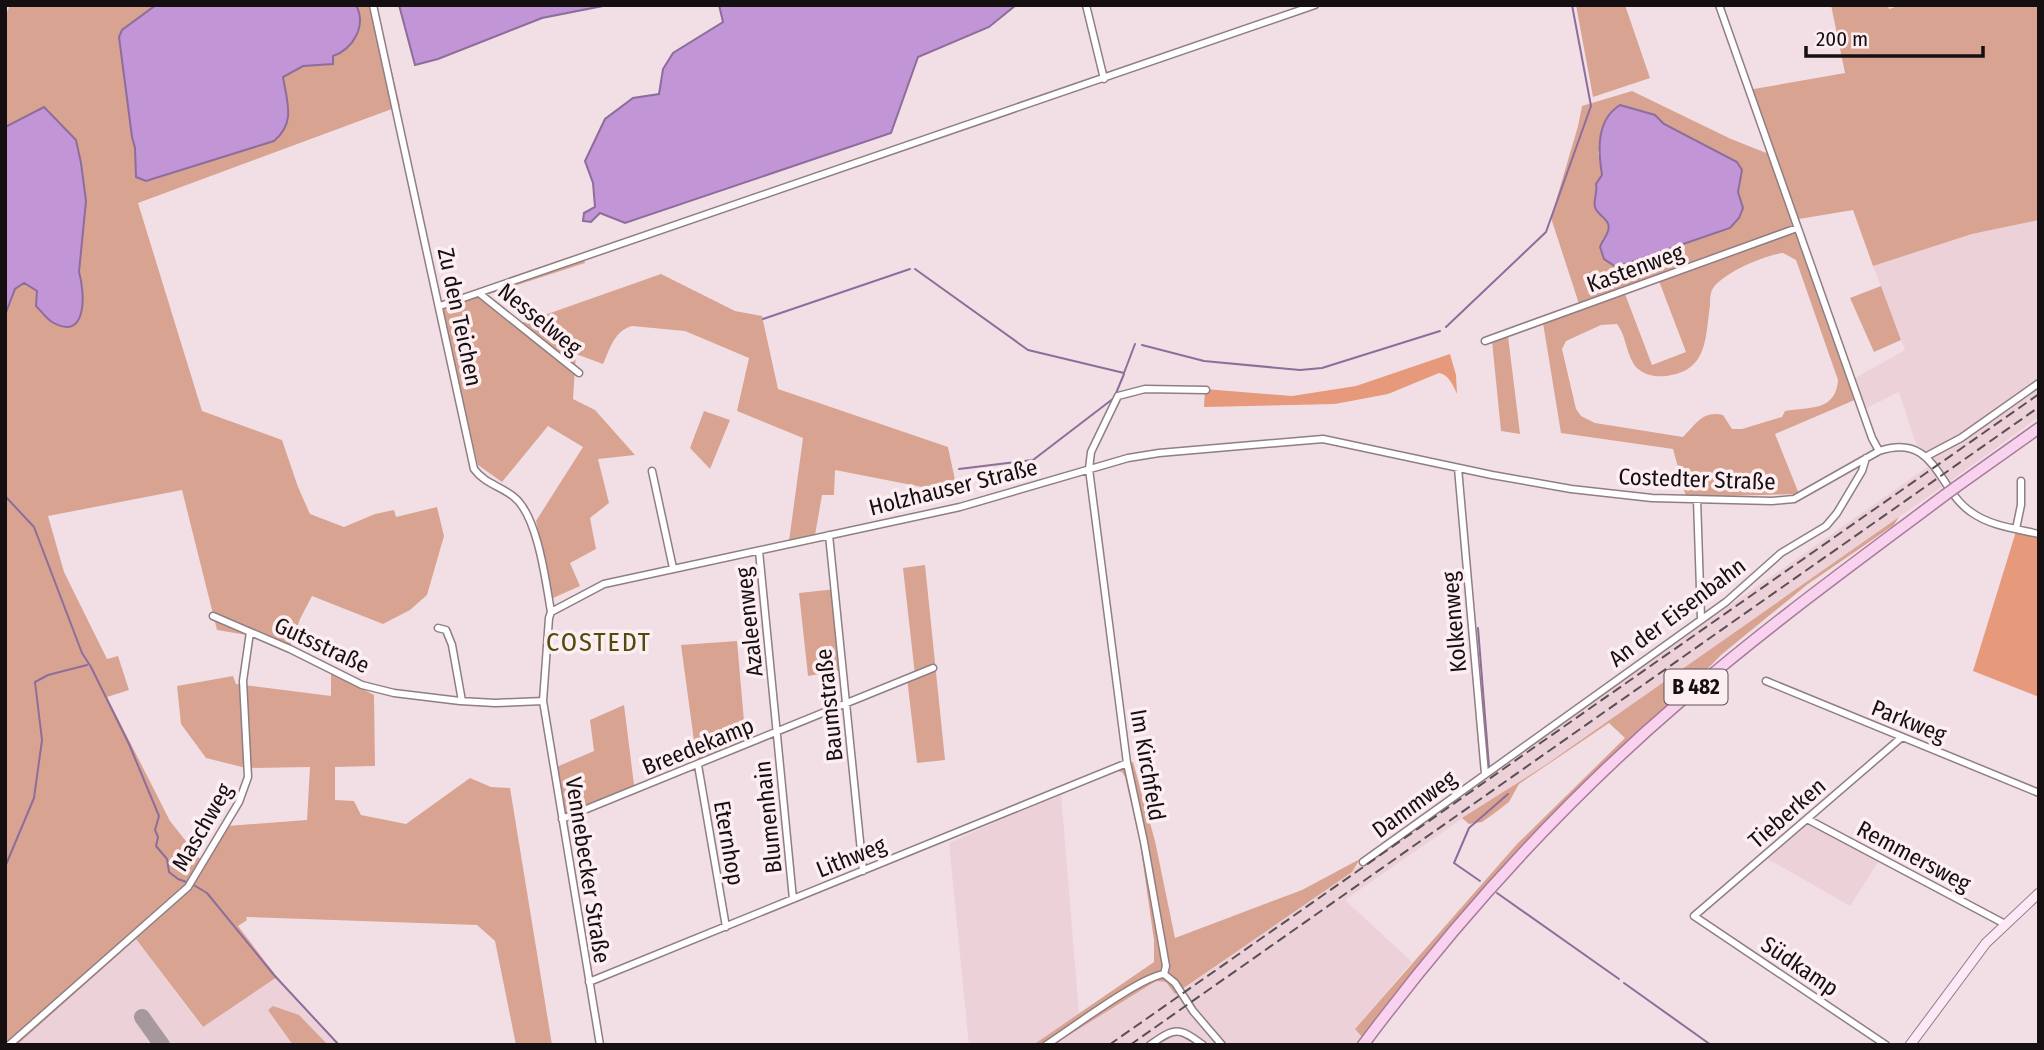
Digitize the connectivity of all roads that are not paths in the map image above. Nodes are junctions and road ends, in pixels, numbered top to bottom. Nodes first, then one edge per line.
1 (373, 5) edge
2 (1086, 5) edge
3 (1315, 5) edge
4 (1719, 5) edge
5 (1104, 79) junction
6 (1797, 228) junction
7 (479, 293) junction
8 (440, 306) junction
9 (1485, 341) dead end
10 (579, 373) dead end
11 (2039, 383) edge
12 (1206, 390) dead end
13 (2039, 428) edge
14 (1880, 451) junction
15 (1927, 456) junction
16 (1866, 458) junction
17 (1458, 468) junction
18 (1089, 469) junction
19 (652, 471) dead end
20 (2021, 481) dead end
21 (1697, 499) junction
22 (2016, 529) junction
23 (2039, 534) edge
24 (829, 535) junction
25 (759, 551) junction
26 (673, 568) junction
27 (551, 612) junction
28 (213, 616) dead end
29 (1701, 619) junction
30 (438, 628) dead end
31 (250, 632) junction
32 (933, 668) dead end
33 (1766, 681) dead end
34 (462, 701) junction
35 (543, 701) junction
36 (846, 704) junction
37 (777, 732) junction
38 (1902, 737) junction
39 (1126, 763) junction
40 (698, 765) junction
41 (1485, 774) junction
42 (2039, 793) edge
43 (562, 819) junction
44 (1807, 819) junction
45 (1363, 862) dead end
46 (863, 871) junction
47 (2039, 893) edge
48 (793, 899) junction
49 (1694, 916) joint
50 (2005, 924) junction
51 (726, 927) junction
52 (1164, 974) junction
53 (589, 982) junction
54 (9, 1045) edge
55 (600, 1045) edge
56 (1046, 1045) edge
57 (1150, 1045) edge
58 (1203, 1045) edge
59 (1222, 1045) edge
60 (1363, 1045) edge
61 (1886, 1045) edge
62 (1910, 1045) edge

1 - 8 street, Zu den Teichen
2 - 5 street
3 - 5 street
4 - 6 street
5 - 7 street
6 - 9 street, Kastenweg
6 - 14 street
7 - 8 street
7 - 10 street, Nesselweg
8 - 27 street, Zu den Teichen
11 - 15 street
12 - 18 street
13 - 60 main road, B 482, bridge
14 - 15 street, Costedter Straße
14 - 16 street, Costedter Straße
15 - 22 street
16 - 21 street, Costedter Straße
16 - 29 street, An der Eisenbahn
17 - 18 street, Holzhauser Straße
17 - 21 street, Costedter Straße
17 - 41 street, Kolkenweg
18 - 24 street, Holzhauser Straße
18 - 39 street, Im Kirchfeld
19 - 26 street
20 - 22 street
21 - 29 street
22 - 23 street
24 - 25 street, Holzhauser Straße
24 - 36 street, Baumstraße
25 - 26 street, Holzhauser Straße
25 - 37 street, Azaleenweg
26 - 27 street, Holzhauser Straße
27 - 35 street
28 - 31 street, Gutsstraße
29 - 41 street, An der Eisenbahn
30 - 34 street
31 - 34 street, Gutsstraße
31 - 54 street, Maschweg
32 - 36 street, Breedekamp
33 - 38 street, Parkweg
34 - 35 street, Gutsstraße
35 - 43 street, Vennebecker Straße
36 - 37 street, Breedekamp
36 - 46 street, Baumstraße
37 - 40 street, Breedekamp
37 - 48 street, Blumenhain
38 - 42 street, Parkweg
38 - 44 street, Tieberken
39 - 46 street, Lithweg
39 - 52 street, Im Kirchfeld
40 - 43 street, Breedekamp
40 - 51 street, Eternhop
41 - 45 street, Dammweg
43 - 53 street, Vennebecker Straße
44 - 49 street, Tieberken
44 - 50 street, Remmersweg
46 - 48 street, Lithweg
47 - 50 street
48 - 51 street, Lithweg
49 - 61 street, Südkamp
50 - 62 street
51 - 53 street, Lithweg
52 - 56 street
52 - 59 street
53 - 55 street, Vennebecker Straße
57 - 58 street

